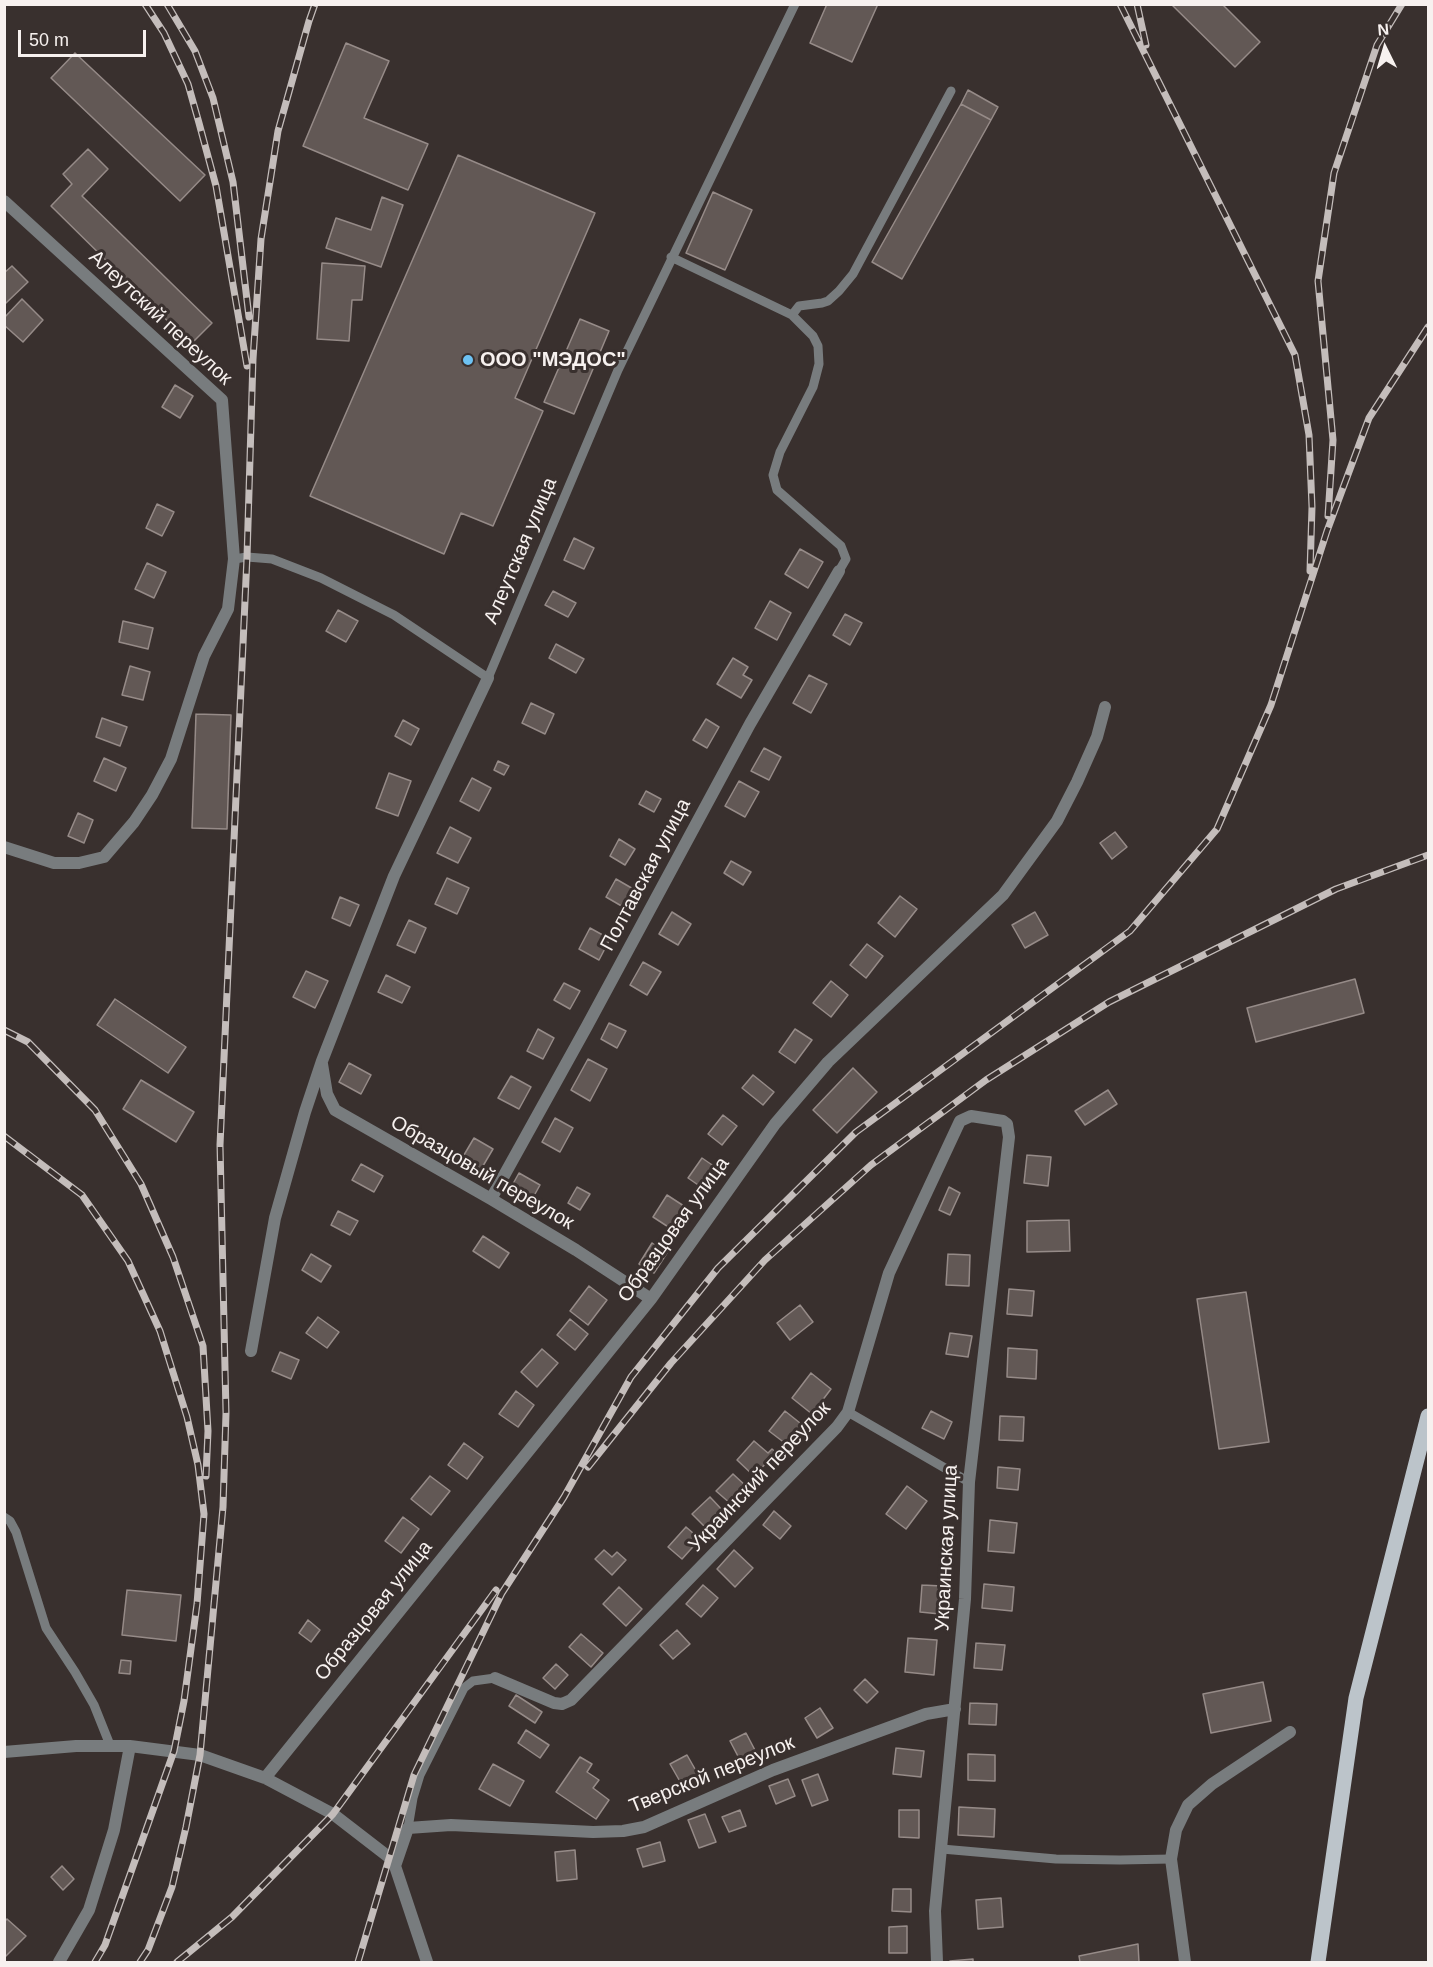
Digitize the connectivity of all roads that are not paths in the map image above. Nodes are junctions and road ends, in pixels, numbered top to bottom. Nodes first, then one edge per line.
1 (795, 4) edge
2 (951, 91) dead end
3 (4, 201) edge
4 (671, 257) junction
5 (792, 315) junction
6 (234, 559) junction
7 (838, 571) joint
8 (488, 678) junction
9 (1105, 706) dead end
10 (4, 847) edge
11 (322, 1061) junction
12 (1009, 1137) joint
13 (491, 1199) junction
14 (651, 1299) junction
15 (251, 1351) dead end
16 (848, 1412) junction
17 (1428, 1416) edge
18 (969, 1482) junction
19 (4, 1516) edge
20 (495, 1678) joint
21 (955, 1708) junction
22 (1290, 1732) dead end
23 (110, 1745) junction
24 (130, 1746) junction
25 (4, 1752) edge
26 (265, 1778) junction
27 (408, 1828) junction
28 (942, 1849) junction
29 (1171, 1859) junction
30 (395, 1866) junction
31 (59, 1962) edge
32 (427, 1962) edge
33 (936, 1962) edge
34 (1185, 1962) edge
35 (1317, 1962) edge

1 - 4 lane, Алеутская улица
2 - 5 lane
3 - 6 street, Алеутский переулок
4 - 5 lane
4 - 8 lane, Алеутская улица
5 - 7 lane
6 - 8 lane
6 - 10 street, Алеутский переулок
7 - 13 street, Полтавская улица
8 - 11 street, Алеутская улица
9 - 14 street, Образцовая улица
11 - 13 street, Образцовый переулок
11 - 15 street, Алеутская улица
12 - 16 street, Украинский переулок
12 - 18 street, Украинская улица
13 - 14 street, Образцовый переулок
14 - 26 street, Образцовая улица
16 - 18 lane
16 - 20 street, Украинский переулок
17 - 35 main road
18 - 21 street, Украинская улица
19 - 23 lane
20 - 27 lane
21 - 27 street, Тверской переулок
21 - 28 street, Украинская улица
22 - 29 street
23 - 24 street
23 - 25 street
24 - 26 street
24 - 31 street
26 - 30 street
27 - 30 street
28 - 29 lane
28 - 33 street, Украинская улица
29 - 34 street
30 - 32 street

